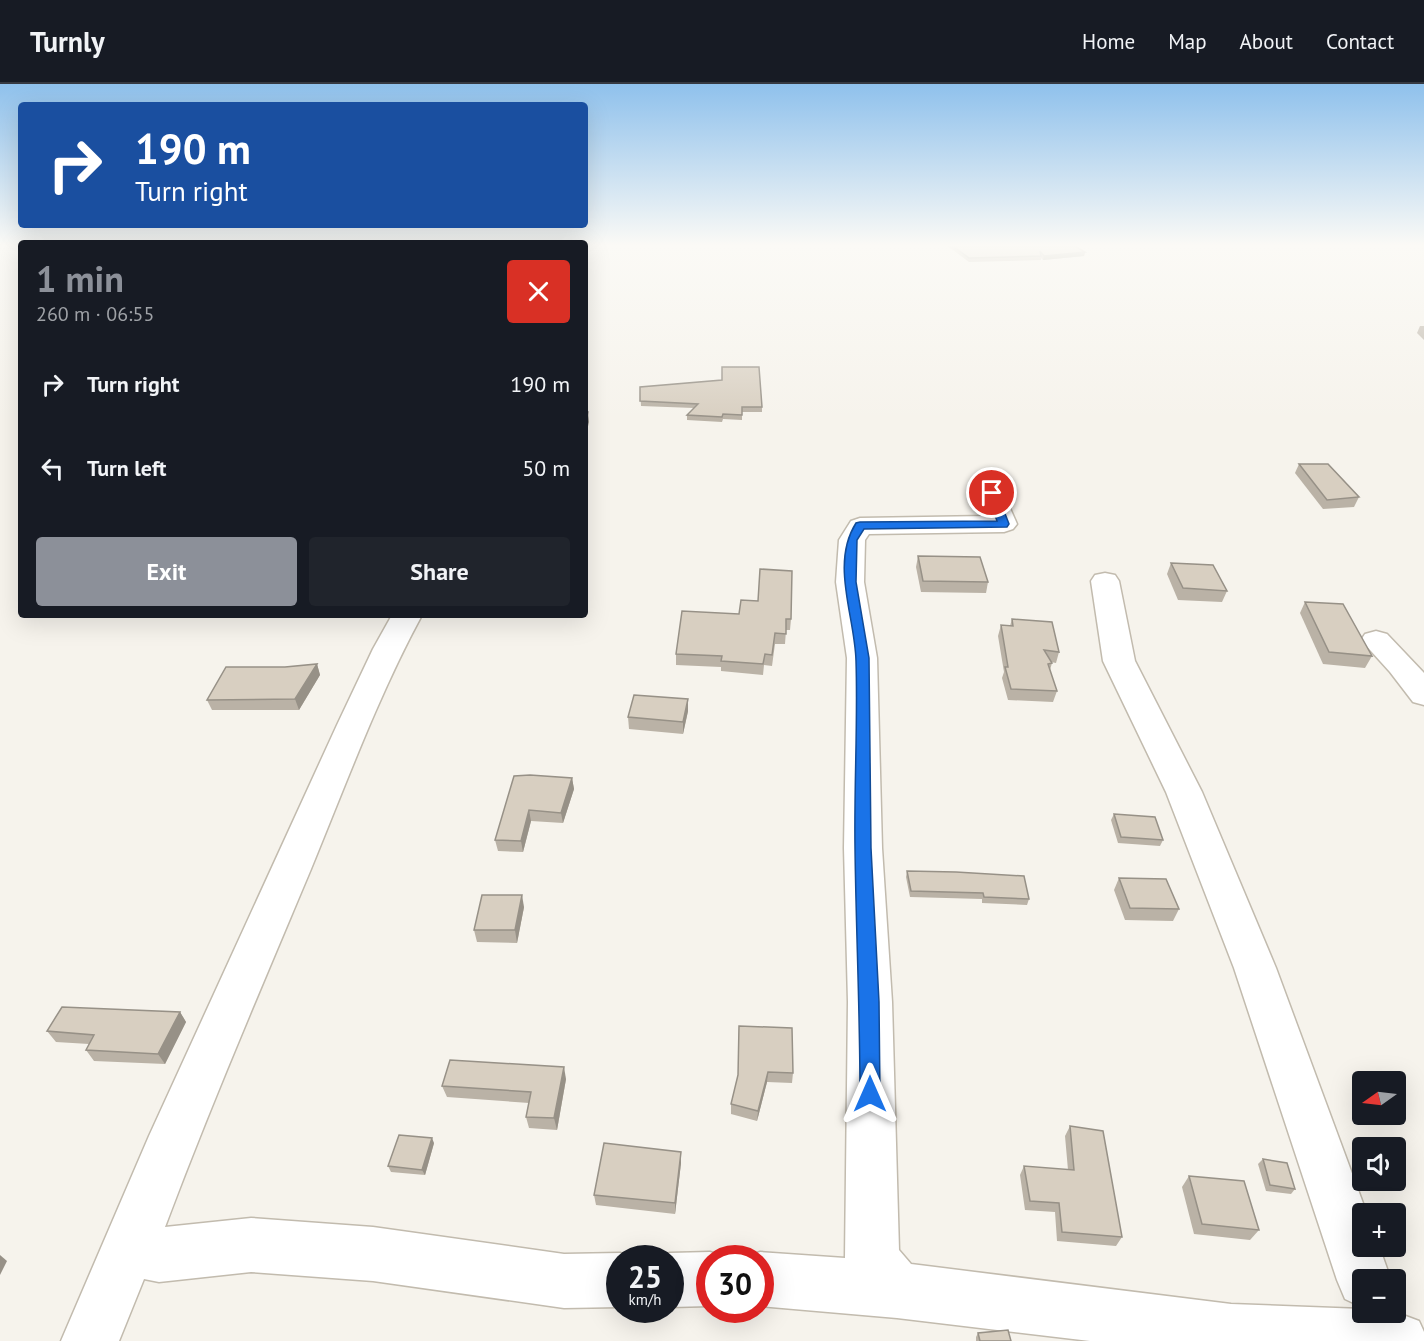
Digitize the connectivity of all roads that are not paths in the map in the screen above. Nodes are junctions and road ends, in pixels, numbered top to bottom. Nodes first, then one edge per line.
1 (992, 493) dead end
2 (1105, 581) dead end
3 (405, 618) edge
4 (1376, 640) dead end
5 (1424, 694) edge
6 (130, 1249) junction
7 (1360, 1269) edge
8 (774, 1280) edge
9 (606, 1281) edge
10 (897, 1290) junction
11 (1386, 1333) edge
12 (90, 1341) edge

1 - 10 street
2 - 7 street
3 - 6 street
4 - 5 street
6 - 9 street
6 - 12 street
8 - 10 street
10 - 11 street

